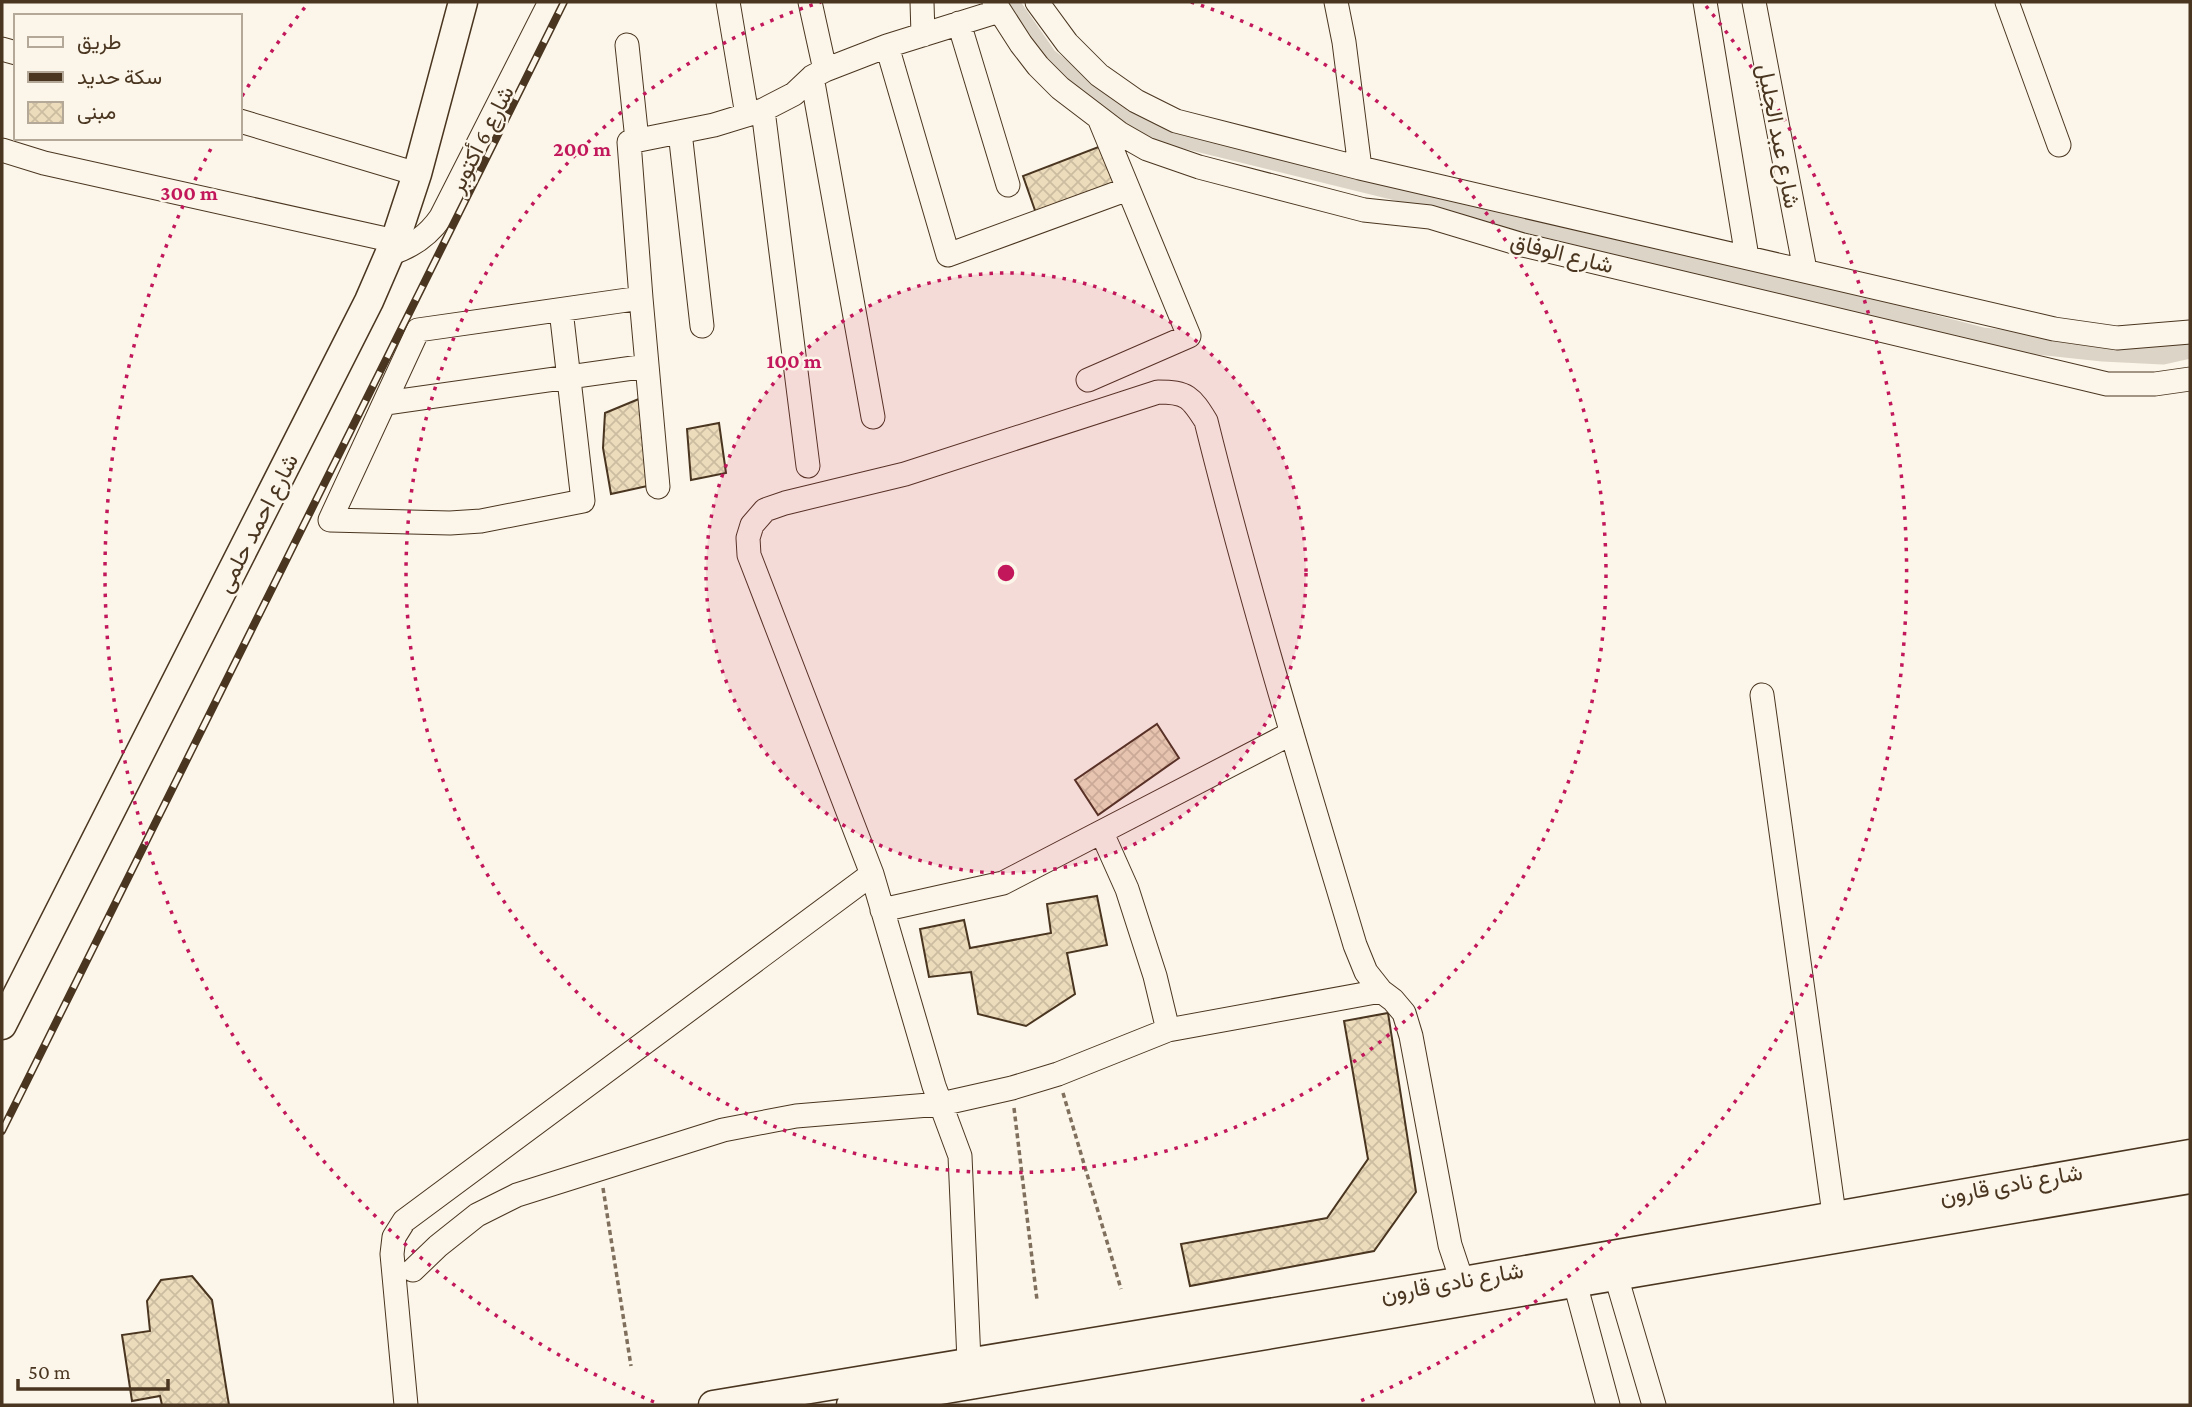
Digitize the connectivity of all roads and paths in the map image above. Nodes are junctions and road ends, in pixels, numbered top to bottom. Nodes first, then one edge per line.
1 (463, 2) edge
2 (550, 2) edge
3 (728, 2) edge
4 (810, 2) edge
5 (922, 2) edge
6 (1037, 2) edge
7 (1336, 2) edge
8 (1705, 2) edge
9 (1754, 2) edge
10 (2007, 2) edge
11 (996, 6) edge
12 (959, 23) junction
13 (923, 35) junction
14 (627, 45) dead end
15 (887, 47) junction
16 (819, 74) junction
17 (755, 113) junction
18 (1098, 118) junction
19 (242, 122) edge
20 (680, 132) junction
21 (637, 140) junction
22 (2059, 145) dead end
23 (2, 150) edge
24 (1360, 168) junction
25 (417, 174) junction
26 (1007, 186) dead end
27 (1128, 189) junction
28 (392, 248) junction
29 (1747, 257) junction
30 (1805, 270) junction
31 (641, 298) junction
32 (561, 310) junction
33 (702, 326) dead end
34 (2190, 332) edge
35 (647, 366) junction
36 (568, 377) junction
37 (2190, 379) edge
38 (1088, 380) dead end
39 (386, 402) junction
40 (873, 417) dead end
41 (808, 466) dead end
42 (658, 487) dead end
43 (1762, 695) dead end
44 (1292, 733) junction
45 (1102, 833) junction
46 (872, 874) junction
47 (882, 910) junction
48 (1381, 991) junction
49 (2, 1025) edge
50 (1168, 1030) junction
51 (1058, 1074) junction
52 (1012, 1088) junction
53 (941, 1104) junction
54 (2190, 1154) edge
55 (600, 1169) junction
56 (2190, 1179) edge
57 (1834, 1214) junction
58 (413, 1270) dead end
59 (1616, 1276) junction
60 (1575, 1283) junction
61 (1121, 1289) dead end
62 (1464, 1291) junction
63 (1037, 1300) dead end
64 (968, 1361) junction
65 (631, 1366) dead end
66 (406, 1405) edge
67 (713, 1405) edge
68 (851, 1405) edge
69 (1608, 1405) edge
70 (1654, 1405) edge

1 - 25 main road, شارع احمد حلمى
2 - 28 street, شارع 6 أكتوبر
3 - 17 street
4 - 16 street
5 - 13 street
6 - 24 street, شارع الوفاق
7 - 24 street
8 - 29 street
9 - 30 street, شارع عبد الجليل
10 - 22 street
11 - 12 street
11 - 18 street, شارع الوفاق
12 - 13 street
12 - 26 street
13 - 15 street
14 - 21 street
15 - 16 street
15 - 27 street
16 - 17 street
16 - 40 street
17 - 20 street
17 - 41 street
18 - 27 street
18 - 37 street, شارع الوفاق
19 - 25 street
20 - 21 street
20 - 33 street
21 - 31 street
23 - 28 street
24 - 29 street, شارع الوفاق
25 - 28 main road, شارع احمد حلمى
27 - 38 street
28 - 49 main road, شارع احمد حلمى
29 - 30 street, شارع الوفاق
30 - 34 street, شارع الوفاق
31 - 32 street
31 - 35 street
32 - 36 street
32 - 39 street
35 - 36 street
35 - 42 street
36 - 39 street
36 - 39 street
43 - 57 street
44 - 45 street
44 - 46 street
44 - 48 street
45 - 47 street
45 - 50 street
46 - 47 street
46 - 66 street
47 - 53 street
48 - 50 street
48 - 62 street
50 - 51 street
51 - 52 street
51 - 61 path
52 - 53 street
52 - 63 path
53 - 55 street
53 - 64 street
54 - 57 main road, شارع نادى قارون
55 - 58 street
55 - 65 path
56 - 59 main road, شارع نادى قارون
57 - 62 main road, شارع نادى قارون
59 - 60 main road, شارع نادى قارون
59 - 70 street
60 - 62 main road, شارع نادى قارون
60 - 69 street
62 - 64 main road, شارع نادى قارون
62 - 68 main road, شارع نادى قارون
64 - 67 main road, شارع نادى قارون

